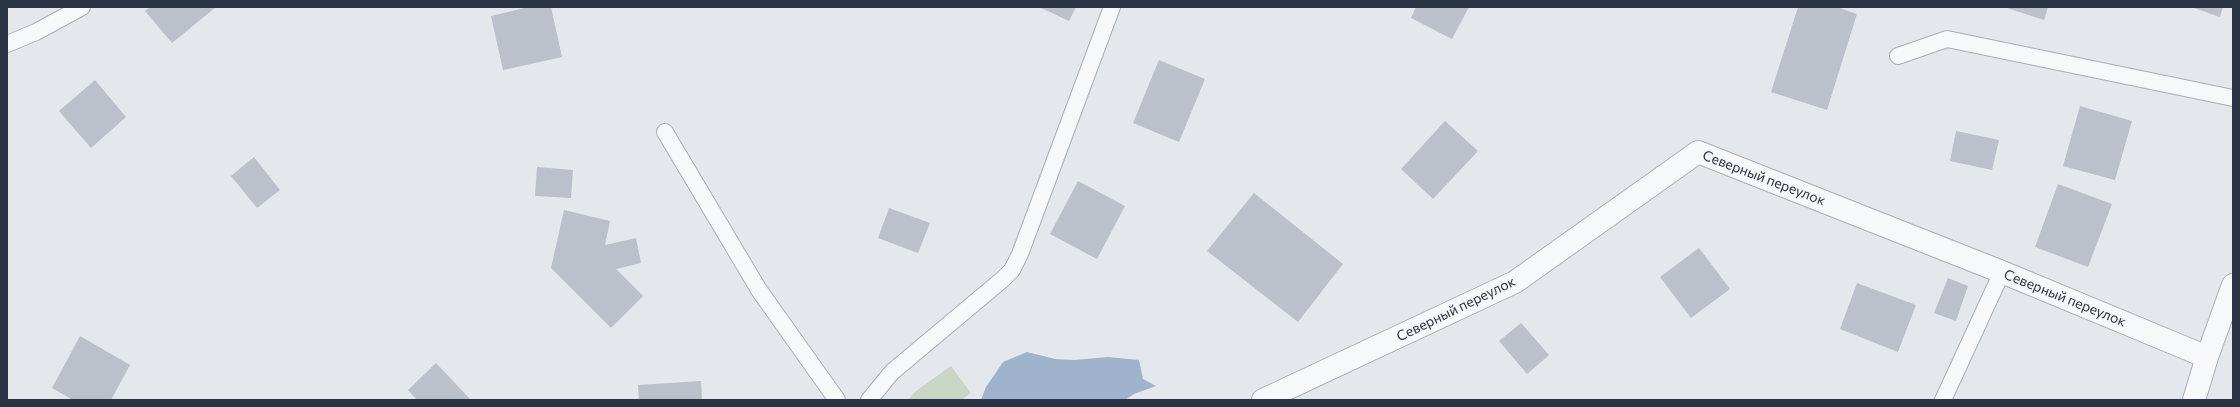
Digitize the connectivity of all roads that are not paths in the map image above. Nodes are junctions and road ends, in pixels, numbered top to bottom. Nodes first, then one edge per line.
1 (82, 7) edge
2 (1112, 7) edge
3 (7, 44) edge
4 (1898, 56) dead end
5 (2233, 98) edge
6 (665, 132) dead end
7 (2002, 272) junction
8 (2233, 285) edge
9 (2207, 357) junction
10 (837, 400) edge
11 (869, 400) edge
12 (1263, 400) edge
13 (1943, 400) edge
14 (2194, 400) edge

1 - 3 lane
2 - 11 lane
4 - 5 lane
6 - 10 lane
7 - 9 street, Северный переулок
7 - 12 street, Северный переулок
7 - 13 lane
8 - 9 street
9 - 14 street

